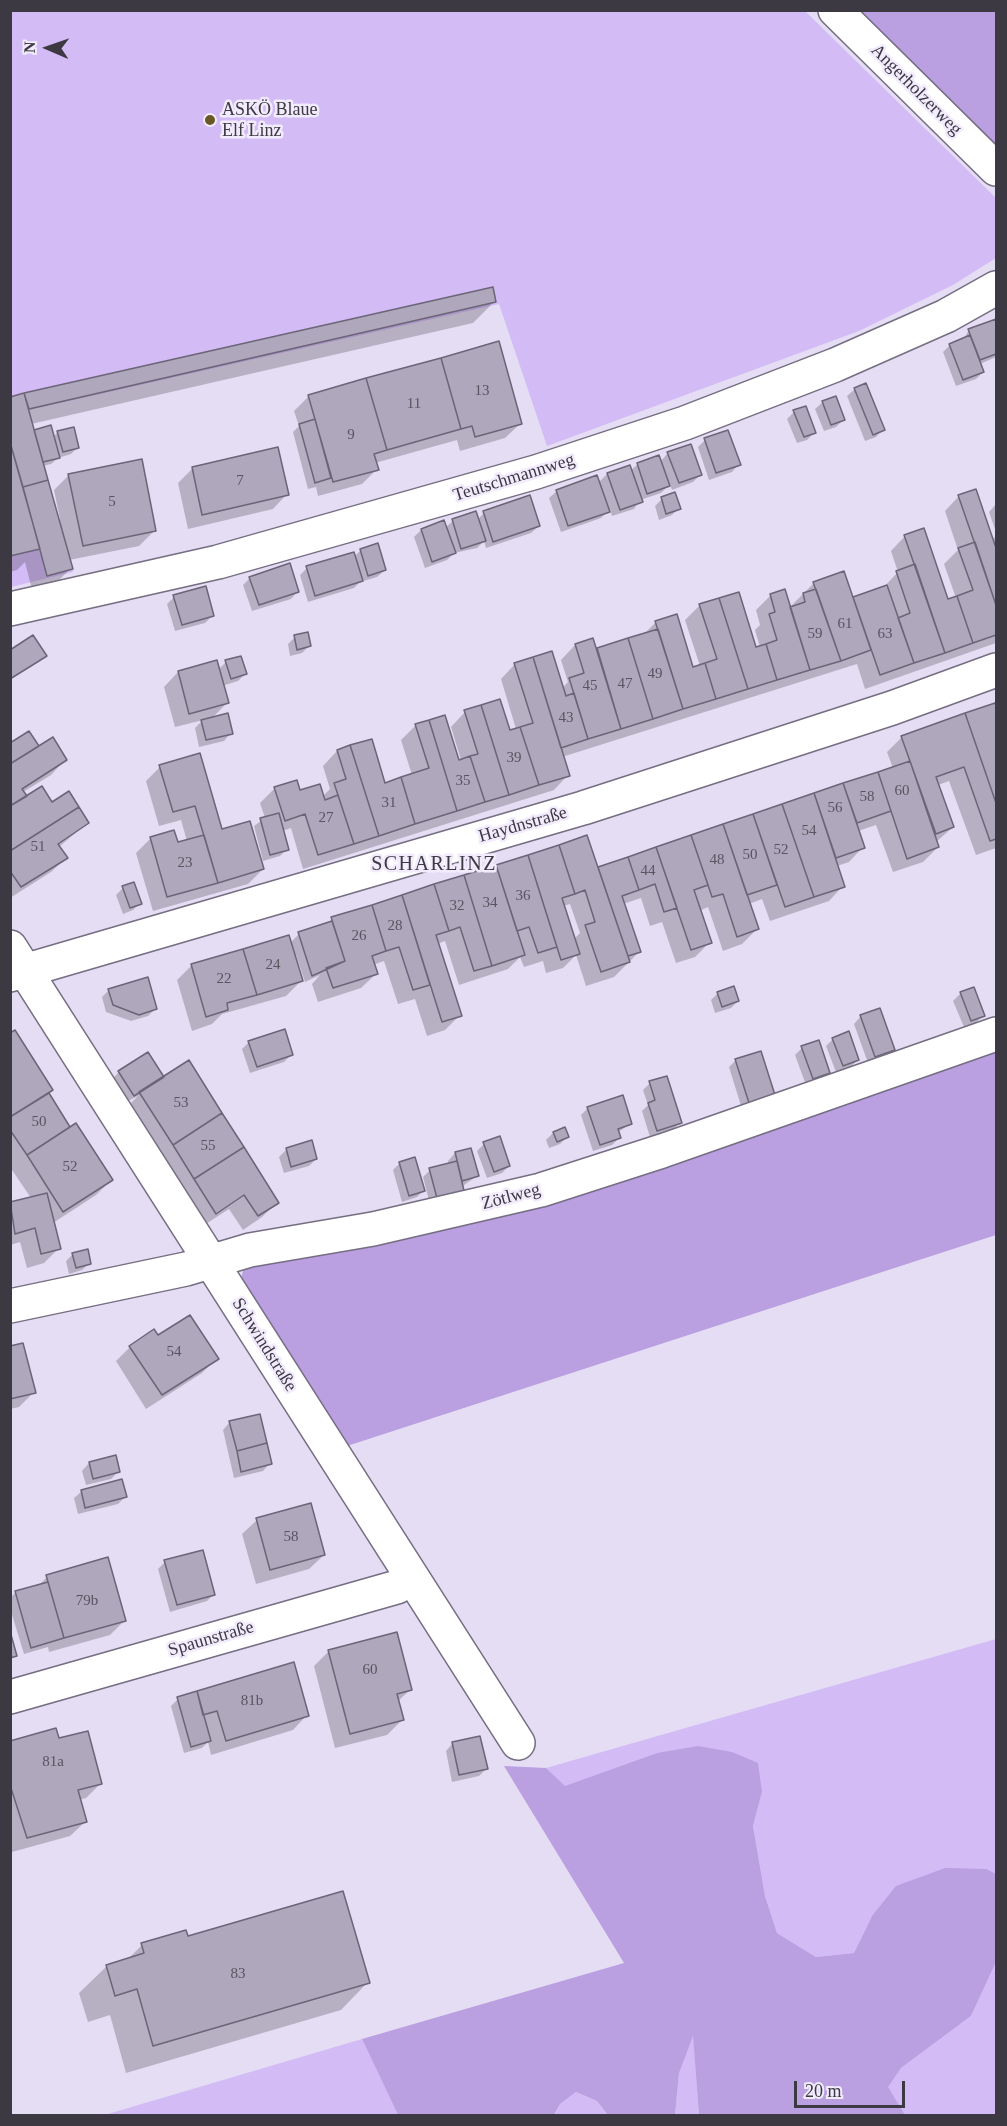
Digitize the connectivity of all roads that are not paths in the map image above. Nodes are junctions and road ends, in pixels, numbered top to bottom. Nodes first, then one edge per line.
1 (835, 10) edge
2 (996, 169) edge
3 (996, 288) edge
4 (10, 609) edge
5 (996, 670) edge
6 (16, 964) edge
7 (996, 1034) edge
8 (211, 1262) junction
9 (10, 1306) edge
10 (410, 1578) junction
11 (10, 1697) edge
12 (518, 1743) dead end

1 - 2 street, Angerholzerweg
3 - 4 street, Teutschmannweg
5 - 6 street, Haydnstraße
6 - 8 street, Schwindstraße
7 - 8 street, Zötlweg
8 - 9 street, Zötlweg
8 - 10 street, Schwindstraße
10 - 11 street, Spaunstraße
10 - 12 street, Schwindstraße

